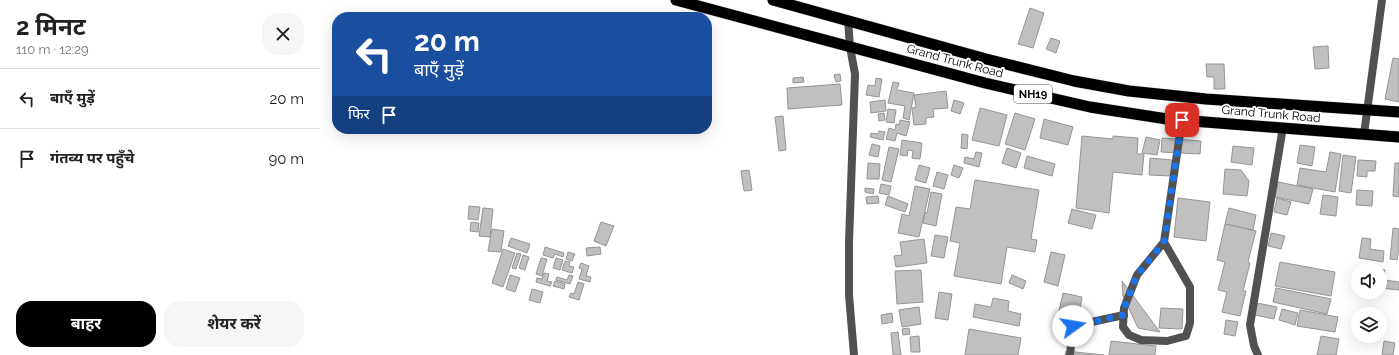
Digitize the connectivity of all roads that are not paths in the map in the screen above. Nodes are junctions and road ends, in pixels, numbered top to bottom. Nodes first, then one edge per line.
1 (676, 0) edge
2 (773, 0) edge
3 (1382, 0) edge
4 (848, 20) junction
5 (850, 47) junction
6 (1367, 109) junction
7 (1399, 112) edge
8 (1182, 120) junction
9 (1283, 127) junction
10 (1364, 134) junction
11 (1399, 137) edge
12 (1164, 242) junction
13 (1124, 315) junction
14 (854, 355) edge
15 (1070, 355) edge
16 (1258, 355) edge

1 - 5 highway, Grand Trunk Road / NH19
2 - 4 highway, Grand Trunk Road / NH19
3 - 6 street
4 - 5 street
4 - 6 highway, Grand Trunk Road / NH19
5 - 8 highway, Grand Trunk Road / NH19
5 - 14 street
6 - 7 highway, Grand Trunk Road / NH19
6 - 10 street
8 - 9 highway, Grand Trunk Road / NH19
8 - 12 street
9 - 10 highway, Grand Trunk Road / NH19
9 - 16 street
10 - 11 highway, Grand Trunk Road / NH19
12 - 13 street
12 - 13 street
13 - 15 street

